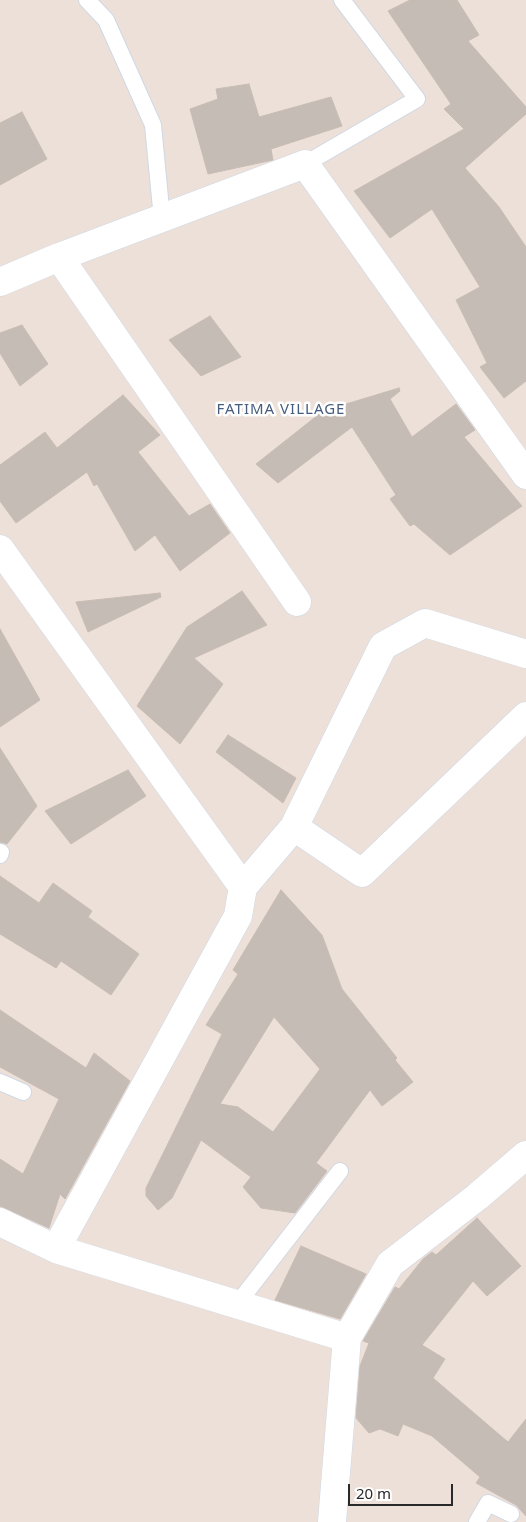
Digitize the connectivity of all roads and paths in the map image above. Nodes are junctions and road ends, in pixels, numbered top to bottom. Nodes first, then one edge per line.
1 (87, 0) edge
2 (342, 0) edge
3 (305, 164) junction
4 (162, 219) junction
5 (59, 257) junction
6 (3, 272) edge
7 (526, 474) edge
8 (0, 549) edge
9 (296, 602) dead end
10 (526, 654) edge
11 (526, 716) edge
12 (294, 827) junction
13 (243, 887) junction
14 (0, 1082) edge
15 (23, 1092) dead end
16 (526, 1155) edge
17 (340, 1171) dead end
18 (0, 1222) edge
19 (56, 1249) junction
20 (238, 1304) junction
21 (347, 1338) junction
22 (511, 1514) dead end
23 (332, 1522) edge
24 (477, 1522) edge

1 - 4 lane
2 - 3 lane
3 - 4 street
3 - 7 street
4 - 5 street
5 - 6 street
5 - 9 street
8 - 13 street
10 - 12 street
11 - 12 street
12 - 13 street
13 - 19 street
14 - 15 lane
16 - 21 street
17 - 20 lane
18 - 19 street
19 - 20 street
20 - 21 street
21 - 23 street
22 - 24 lane

